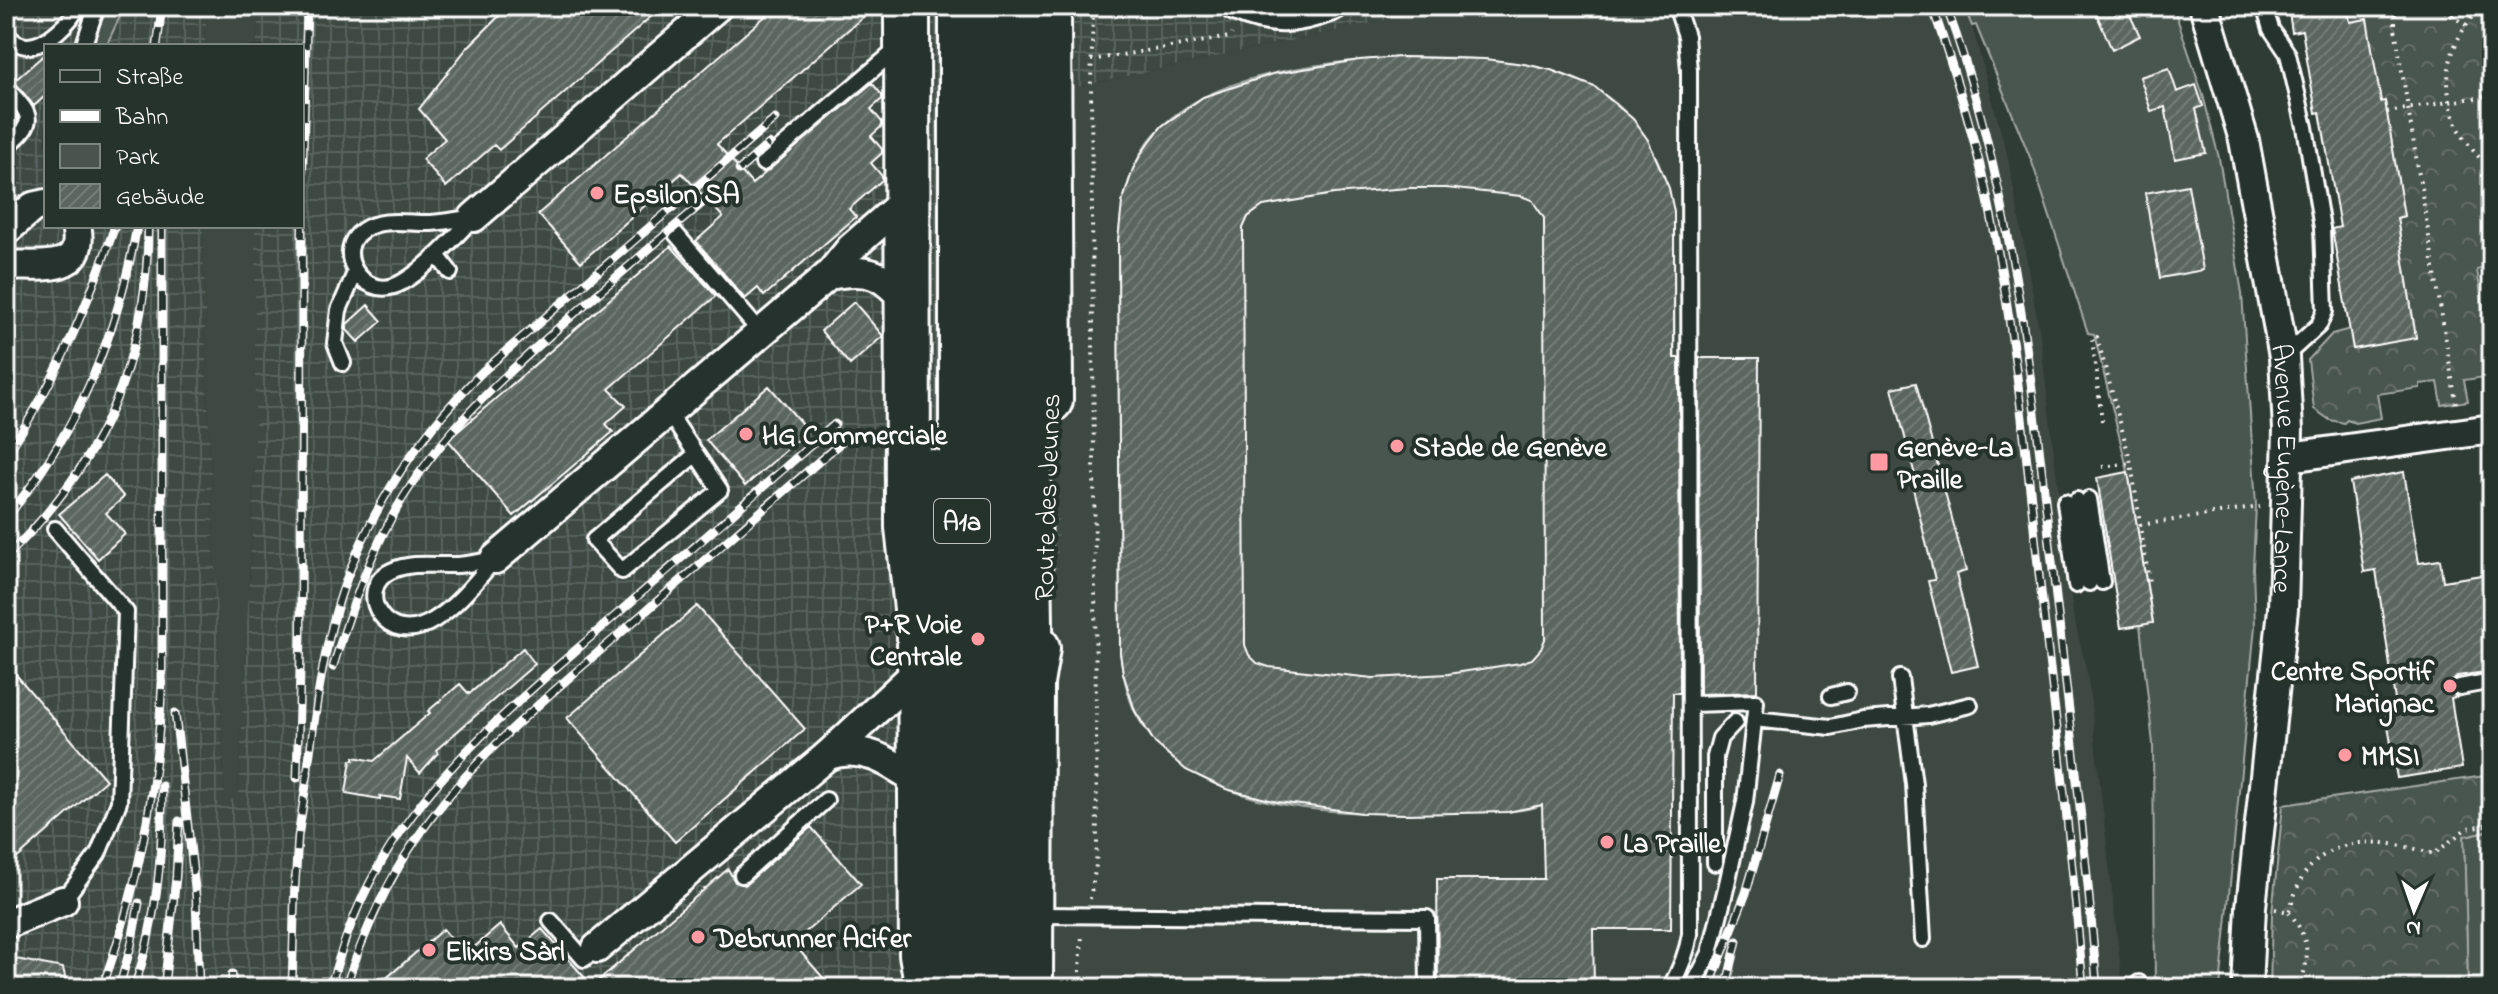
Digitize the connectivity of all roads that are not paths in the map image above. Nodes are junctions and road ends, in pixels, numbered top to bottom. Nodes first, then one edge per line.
1 (78, 6) edge
2 (97, 6) edge
3 (718, 6) edge
4 (962, 6) edge
5 (994, 6) edge
6 (1027, 6) edge
7 (1049, 6) edge
8 (1332, 6) edge
9 (1676, 6) edge
10 (2204, 6) edge
11 (2264, 6) edge
12 (1239, 8) edge
13 (915, 17) edge
14 (6, 33) edge
15 (85, 41) dead end
16 (6, 87) edge
17 (6, 147) edge
18 (763, 163) dead end
19 (907, 199) junction
20 (44, 203) edge
21 (474, 217) junction
22 (76, 228) edge
23 (6, 230) edge
24 (676, 234) dead end
25 (437, 255) junction
26 (6, 266) edge
27 (450, 272) dead end
28 (355, 273) junction
29 (829, 275) junction
30 (907, 303) junction
31 (761, 333) junction
32 (2284, 357) junction
33 (343, 363) dead end
34 (668, 412) junction
35 (2492, 430) edge
36 (696, 454) junction
37 (2289, 457) junction
38 (2077, 501) dead end
39 (55, 529) dead end
40 (495, 559) junction
41 (2089, 584) dead end
42 (920, 652) junction
43 (1900, 678) dead end
44 (2492, 681) edge
45 (1031, 683) junction
46 (2460, 687) dead end
47 (1847, 692) dead end
48 (1831, 696) dead end
49 (1691, 704) junction
50 (1970, 705) dead end
51 (1905, 718) junction
52 (1754, 719) junction
53 (1735, 722) dead end
54 (828, 755) junction
55 (920, 782) junction
56 (826, 800) dead end
57 (1732, 862) junction
58 (1690, 863) junction
59 (1715, 863) junction
60 (742, 875) dead end
61 (63, 901) joint
62 (1031, 915) junction
63 (551, 921) dead end
64 (6, 924) edge
65 (1923, 939) dead end
66 (597, 948) joint
67 (928, 988) edge
68 (962, 988) edge
69 (997, 988) edge
70 (1030, 988) edge
71 (1428, 988) edge
72 (1670, 988) edge
73 (1692, 988) edge
74 (2247, 988) edge

1 - 14 lane
2 - 15 lane
3 - 21 street
4 - 68 main road, A1a
5 - 69 main road, A1a
6 - 45 main road
7 - 45 main road, Route des Jeunes
8 - 12 street
9 - 49 lane
10 - 32 street, Avenue Eugène-Lance
11 - 32 lane
13 - 18 lane
13 - 19 main road
13 - 42 main road
16 - 17 lane
19 - 29 street
19 - 30 main road
20 - 23 street
21 - 25 lane
21 - 28 lane
22 - 26 street
24 - 31 lane
25 - 27 lane
25 - 28 lane
28 - 33 lane
29 - 30 street
29 - 31 street
30 - 42 main road
31 - 34 street
32 - 37 street, Avenue Eugène-Lance
34 - 36 lane
34 - 40 street
35 - 37 street
36 - 36 lane
37 - 74 street, Avenue Eugène-Lance
38 - 41 lane
39 - 61 lane
40 - 40 lane
42 - 54 street
42 - 55 main road
43 - 51 lane
44 - 46 lane
45 - 62 main road, Route des Jeunes
47 - 48 lane
49 - 52 lane
49 - 58 lane
50 - 51 lane
51 - 52 lane
51 - 65 lane
52 - 57 lane
53 - 59 lane
54 - 55 street
54 - 66 street
55 - 67 main road
56 - 60 lane
57 - 59 lane
57 - 73 lane
58 - 59 lane
58 - 72 lane
61 - 64 street
62 - 70 main road, Route des Jeunes
62 - 71 lane
63 - 66 lane

